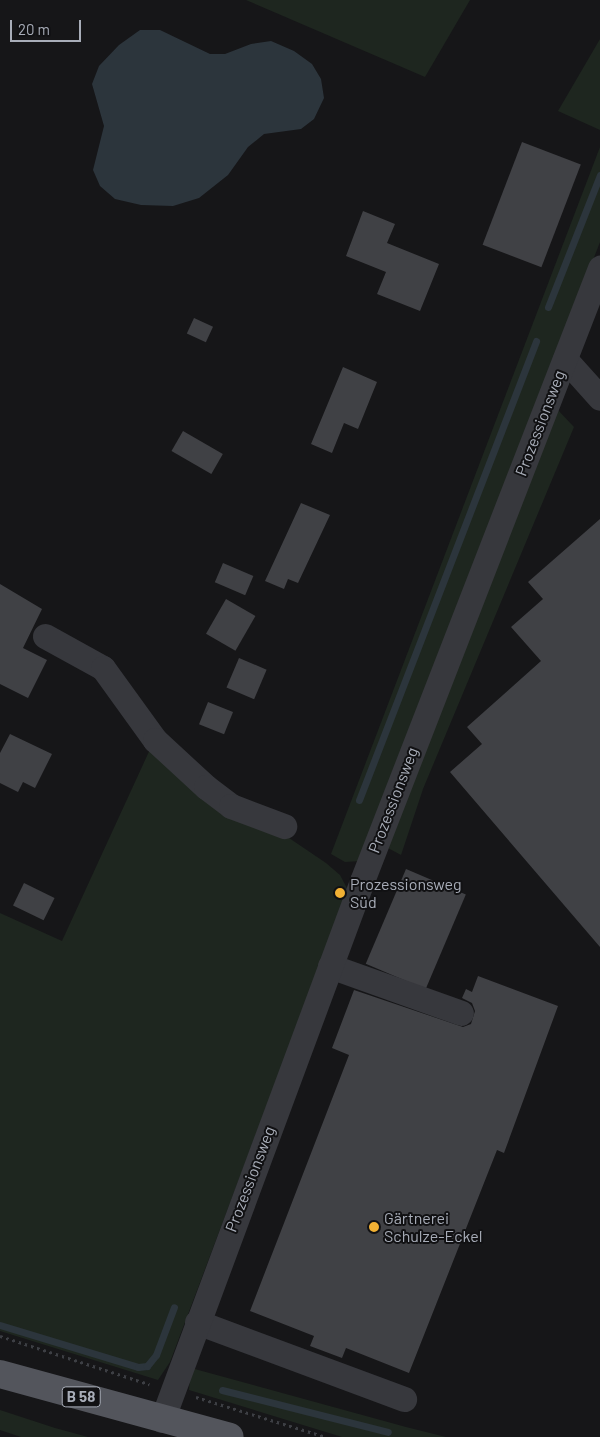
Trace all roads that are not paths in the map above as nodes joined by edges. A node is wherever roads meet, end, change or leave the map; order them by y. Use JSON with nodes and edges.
{"nodes":[{"id":1,"x":600,"y":268,"type":"edge"},
{"id":2,"x":564,"y":359,"type":"junction"},
{"id":3,"x":600,"y":398,"type":"edge"},
{"id":4,"x":45,"y":636,"type":"dead end"},
{"id":5,"x":284,"y":826,"type":"dead end"},
{"id":6,"x":330,"y":966,"type":"junction"},
{"id":7,"x":461,"y":1013,"type":"dead end"},
{"id":8,"x":197,"y":1322,"type":"junction"},
{"id":9,"x":0,"y":1374,"type":"edge"},
{"id":10,"x":404,"y":1399,"type":"dead end"},
{"id":11,"x":162,"y":1420,"type":"junction"},
{"id":12,"x":230,"y":1437,"type":"edge"}],
"edges":[{"from":1,"to":2,"type":"street","name":"Prozessionsweg"},
{"from":2,"to":3,"type":"street"},
{"from":2,"to":6,"type":"street","name":"Prozessionsweg"},
{"from":4,"to":5,"type":"street"},
{"from":6,"to":7,"type":"street"},
{"from":6,"to":8,"type":"street","name":"Prozessionsweg"},
{"from":8,"to":10,"type":"street"},
{"from":8,"to":11,"type":"street","name":"Prozessionsweg"},
{"from":9,"to":11,"type":"main road","number":"B 58"},
{"from":11,"to":12,"type":"main road","number":"B 58"}]}
